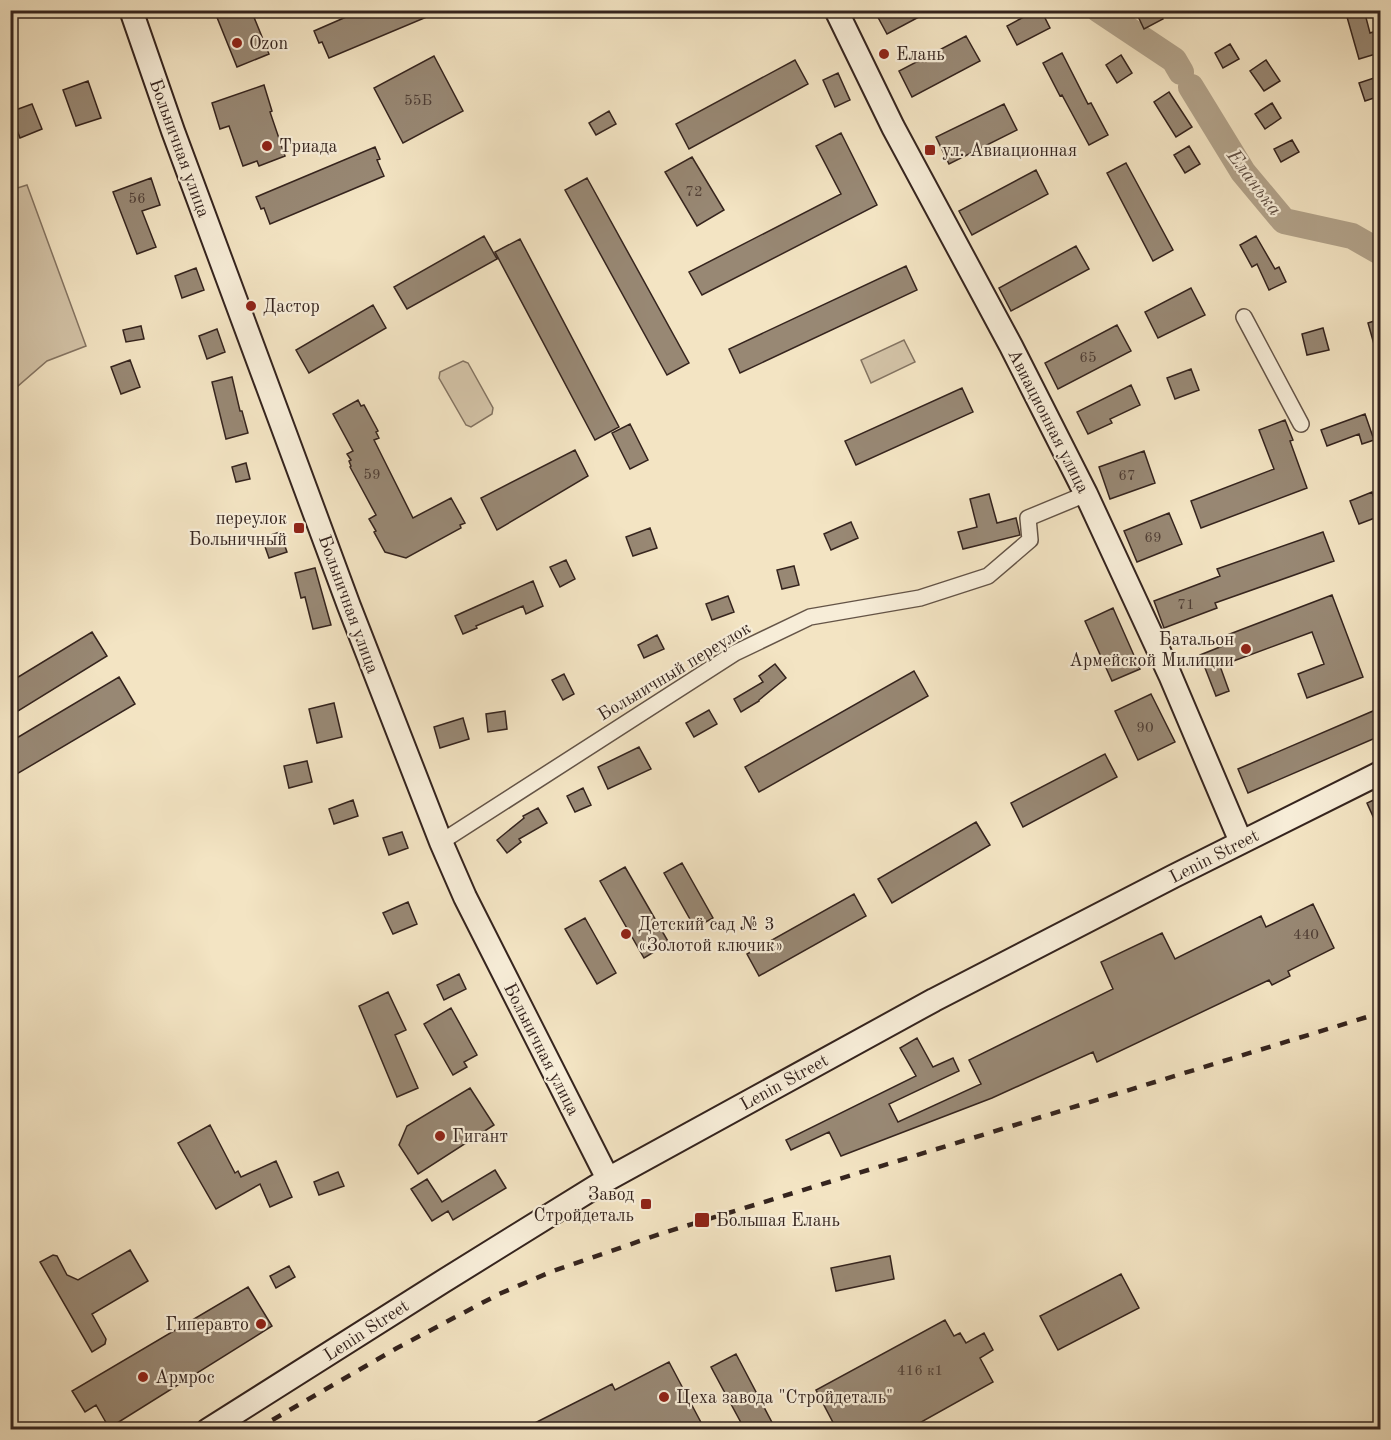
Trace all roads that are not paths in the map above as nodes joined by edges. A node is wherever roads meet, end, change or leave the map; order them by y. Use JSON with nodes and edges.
{"nodes":[{"id":1,"x":131,"y":10,"type":"edge"},
{"id":2,"x":836,"y":10,"type":"edge"},
{"id":3,"x":1244,"y":317,"type":"dead end"},
{"id":4,"x":1301,"y":424,"type":"dead end"},
{"id":5,"x":1086,"y":494,"type":"junction"},
{"id":6,"x":1380,"y":773,"type":"edge"},
{"id":7,"x":441,"y":842,"type":"junction"},
{"id":8,"x":1241,"y":842,"type":"junction"},
{"id":9,"x":608,"y":1179,"type":"junction"},
{"id":10,"x":208,"y":1430,"type":"edge"}],
"edges":[{"from":1,"to":7,"type":"street","name":"Больничная улица"},
{"from":2,"to":5,"type":"street","name":"Авиационная улица"},
{"from":3,"to":4,"type":"street"},
{"from":5,"to":7,"type":"street","name":"Больничный переулок"},
{"from":5,"to":8,"type":"street","name":"Авиационная улица"},
{"from":6,"to":8,"type":"street","name":"Lenin Street"},
{"from":7,"to":9,"type":"street","name":"Больничная улица"},
{"from":8,"to":9,"type":"street","name":"Lenin Street"},
{"from":9,"to":10,"type":"street","name":"Lenin Street"}]}
